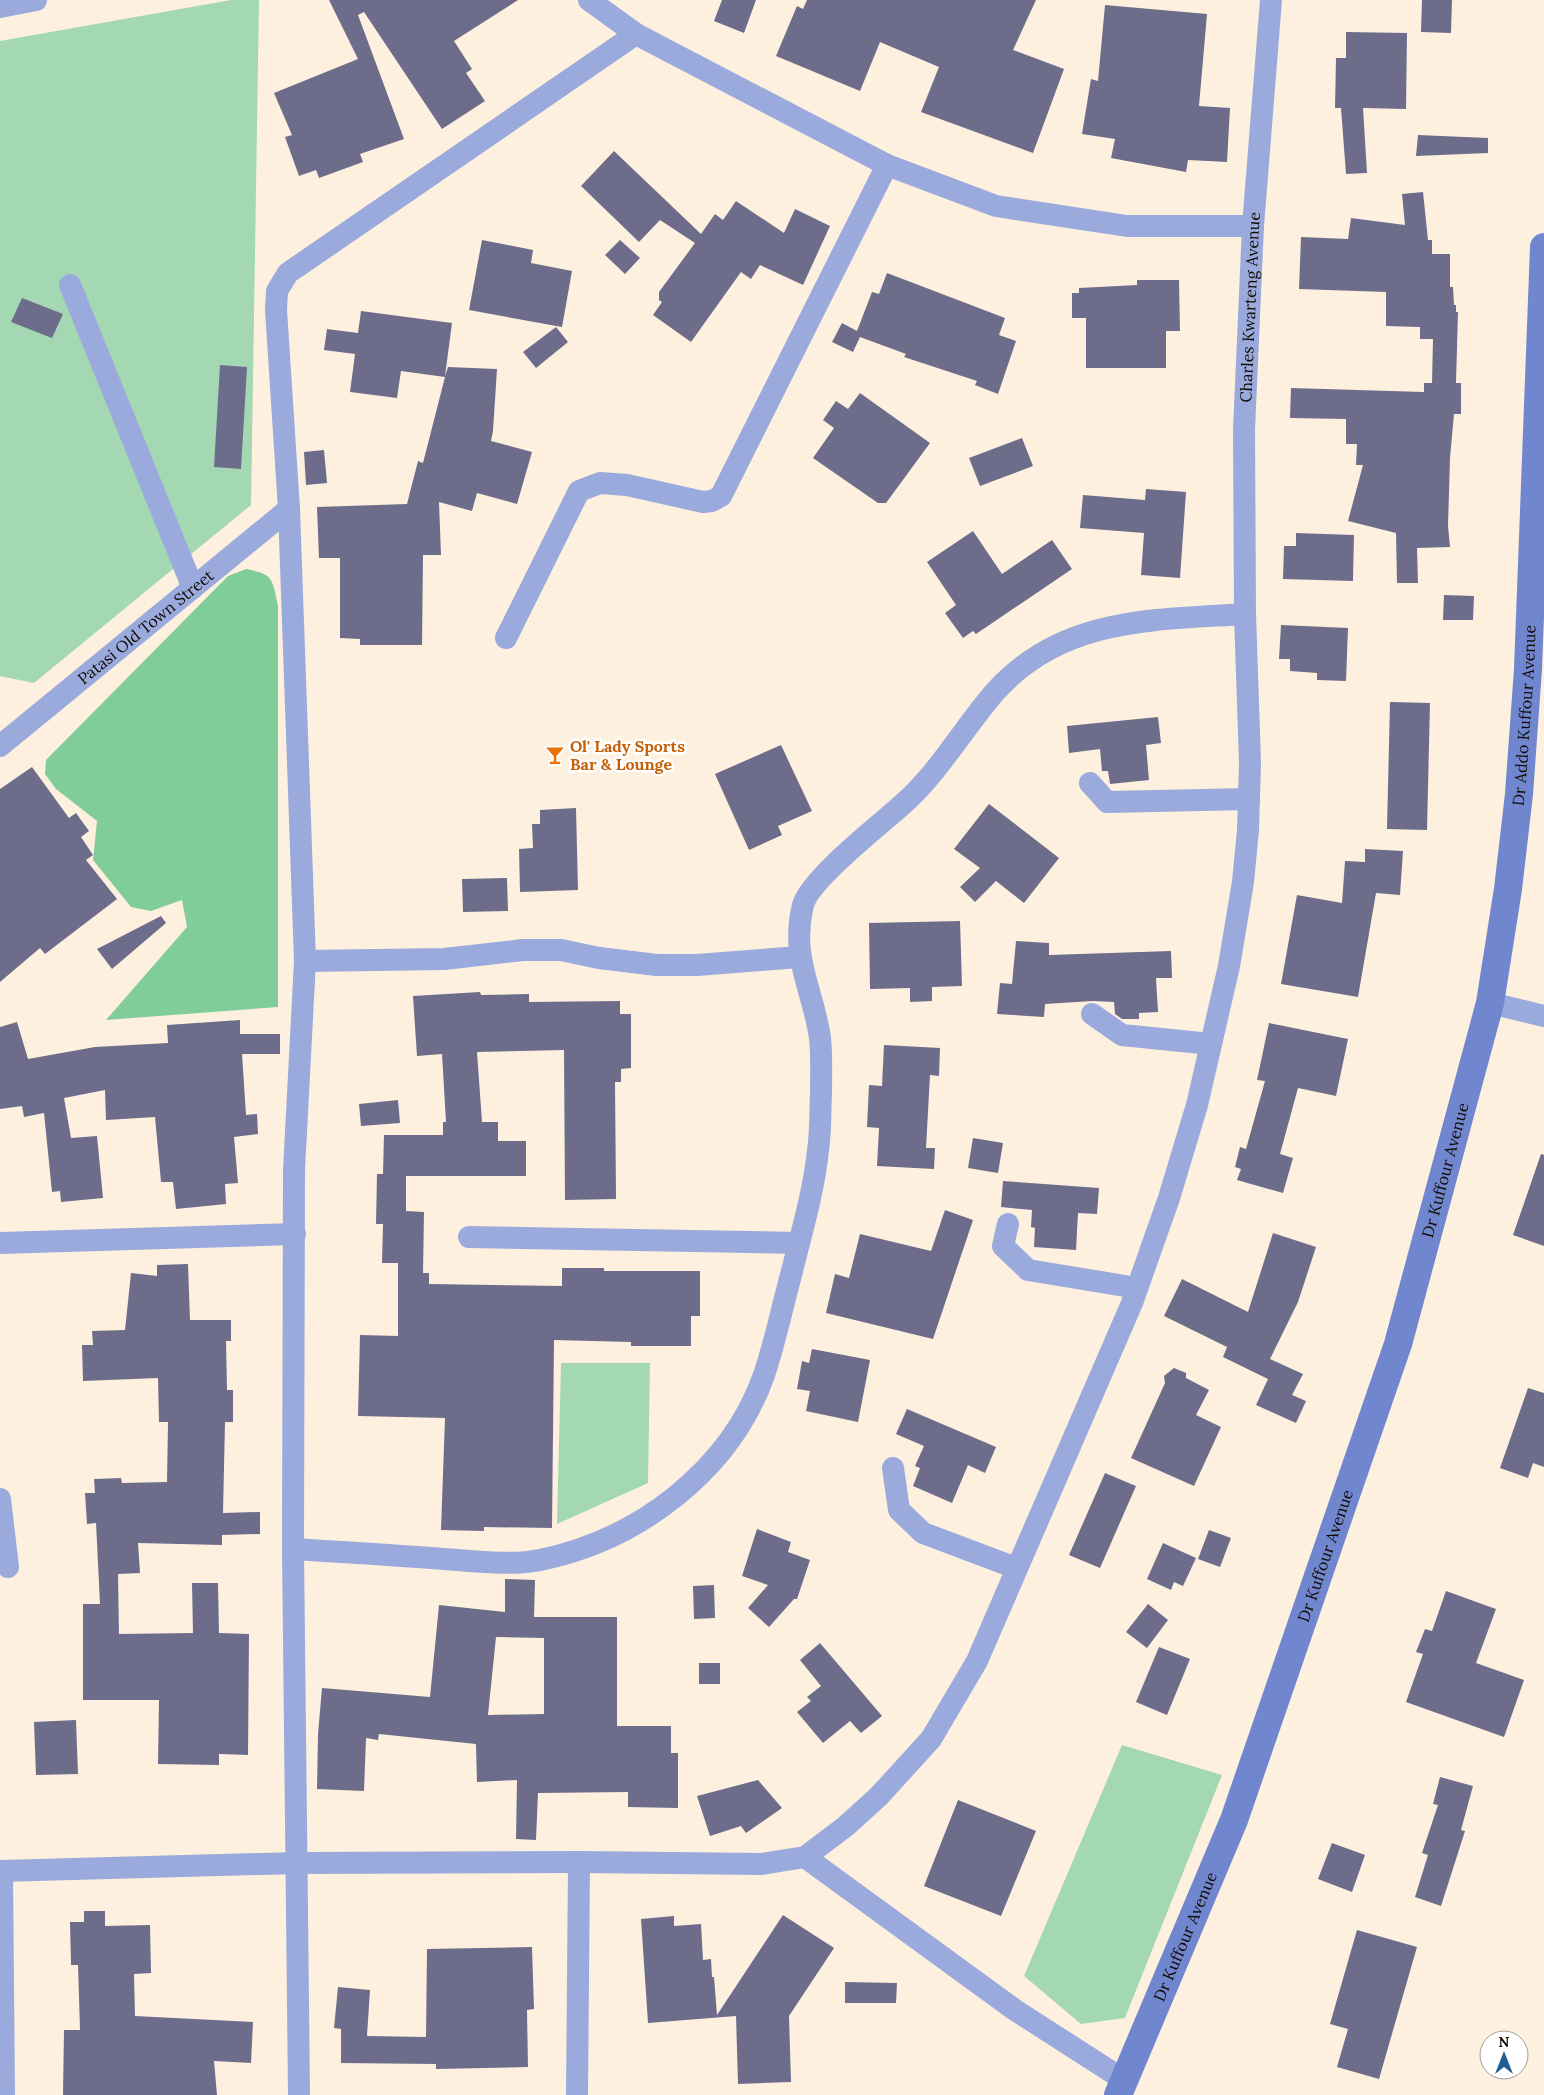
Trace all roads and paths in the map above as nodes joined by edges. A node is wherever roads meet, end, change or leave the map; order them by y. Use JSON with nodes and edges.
{"nodes":[{"id":1,"x":36,"y":0,"type":"edge"},
{"id":2,"x":590,"y":0,"type":"edge"},
{"id":3,"x":1270,"y":0,"type":"edge"},
{"id":4,"x":0,"y":7,"type":"edge"},
{"id":5,"x":636,"y":34,"type":"junction"},
{"id":6,"x":887,"y":164,"type":"junction"},
{"id":7,"x":1253,"y":226,"type":"junction"},
{"id":8,"x":1544,"y":247,"type":"edge"},
{"id":9,"x":70,"y":284,"type":"dead end"},
{"id":10,"x":289,"y":509,"type":"junction"},
{"id":11,"x":193,"y":588,"type":"junction"},
{"id":12,"x":1245,"y":614,"type":"junction"},
{"id":13,"x":506,"y":638,"type":"dead end"},
{"id":14,"x":0,"y":746,"type":"edge"},
{"id":15,"x":1090,"y":783,"type":"dead end"},
{"id":16,"x":1249,"y":799,"type":"junction"},
{"id":17,"x":799,"y":957,"type":"junction"},
{"id":18,"x":305,"y":961,"type":"junction"},
{"id":19,"x":1490,"y":1003,"type":"junction"},
{"id":20,"x":1092,"y":1014,"type":"dead end"},
{"id":21,"x":1544,"y":1016,"type":"edge"},
{"id":22,"x":1212,"y":1044,"type":"junction"},
{"id":23,"x":1008,"y":1224,"type":"dead end"},
{"id":24,"x":295,"y":1234,"type":"junction"},
{"id":25,"x":469,"y":1238,"type":"dead end"},
{"id":26,"x":0,"y":1243,"type":"edge"},
{"id":27,"x":799,"y":1243,"type":"junction"},
{"id":28,"x":1137,"y":1288,"type":"junction"},
{"id":29,"x":893,"y":1468,"type":"dead end"},
{"id":30,"x":0,"y":1499,"type":"edge"},
{"id":31,"x":293,"y":1549,"type":"junction"},
{"id":32,"x":8,"y":1567,"type":"dead end"},
{"id":33,"x":1016,"y":1568,"type":"junction"},
{"id":34,"x":805,"y":1857,"type":"junction"},
{"id":35,"x":579,"y":1862,"type":"junction"},
{"id":36,"x":297,"y":1864,"type":"junction"},
{"id":37,"x":1,"y":1872,"type":"edge"},
{"id":38,"x":1121,"y":2087,"type":"edge"},
{"id":39,"x":4,"y":2095,"type":"edge"},
{"id":40,"x":298,"y":2095,"type":"edge"},
{"id":41,"x":577,"y":2095,"type":"edge"}],
"edges":[{"from":1,"to":4,"type":"street"},
{"from":2,"to":5,"type":"street"},
{"from":3,"to":7,"type":"street","name":"Charles Kwarteng Avenue"},
{"from":5,"to":6,"type":"street"},
{"from":5,"to":10,"type":"street"},
{"from":6,"to":7,"type":"street"},
{"from":6,"to":13,"type":"street"},
{"from":7,"to":12,"type":"street","name":"Charles Kwarteng Avenue"},
{"from":8,"to":19,"type":"main road","name":"Dr Addo Kuffour Avenue"},
{"from":9,"to":11,"type":"street"},
{"from":10,"to":11,"type":"street","name":"Patasi Old Town Street"},
{"from":10,"to":18,"type":"street"},
{"from":11,"to":14,"type":"street","name":"Patasi Old Town Street"},
{"from":12,"to":16,"type":"street","name":"Charles Kwarteng Avenue"},
{"from":12,"to":17,"type":"street"},
{"from":15,"to":16,"type":"street"},
{"from":16,"to":22,"type":"street","name":"Charles Kwarteng Avenue"},
{"from":17,"to":18,"type":"street"},
{"from":17,"to":27,"type":"street"},
{"from":18,"to":24,"type":"street"},
{"from":19,"to":21,"type":"street"},
{"from":19,"to":38,"type":"main road","name":"Dr Kuffour Avenue"},
{"from":20,"to":22,"type":"street"},
{"from":22,"to":28,"type":"street","name":"Charles Kwarteng Avenue"},
{"from":23,"to":28,"type":"street"},
{"from":24,"to":26,"type":"street"},
{"from":24,"to":31,"type":"street"},
{"from":25,"to":27,"type":"street"},
{"from":27,"to":31,"type":"street"},
{"from":28,"to":33,"type":"street","name":"Charles Kwarteng Avenue"},
{"from":29,"to":33,"type":"street"},
{"from":30,"to":32,"type":"street"},
{"from":31,"to":36,"type":"street"},
{"from":33,"to":34,"type":"street","name":"Charles Kwarteng Avenue"},
{"from":34,"to":35,"type":"street"},
{"from":34,"to":38,"type":"street"},
{"from":35,"to":36,"type":"street"},
{"from":35,"to":41,"type":"street"},
{"from":36,"to":37,"type":"street"},
{"from":36,"to":40,"type":"street"},
{"from":37,"to":39,"type":"street"}]}
